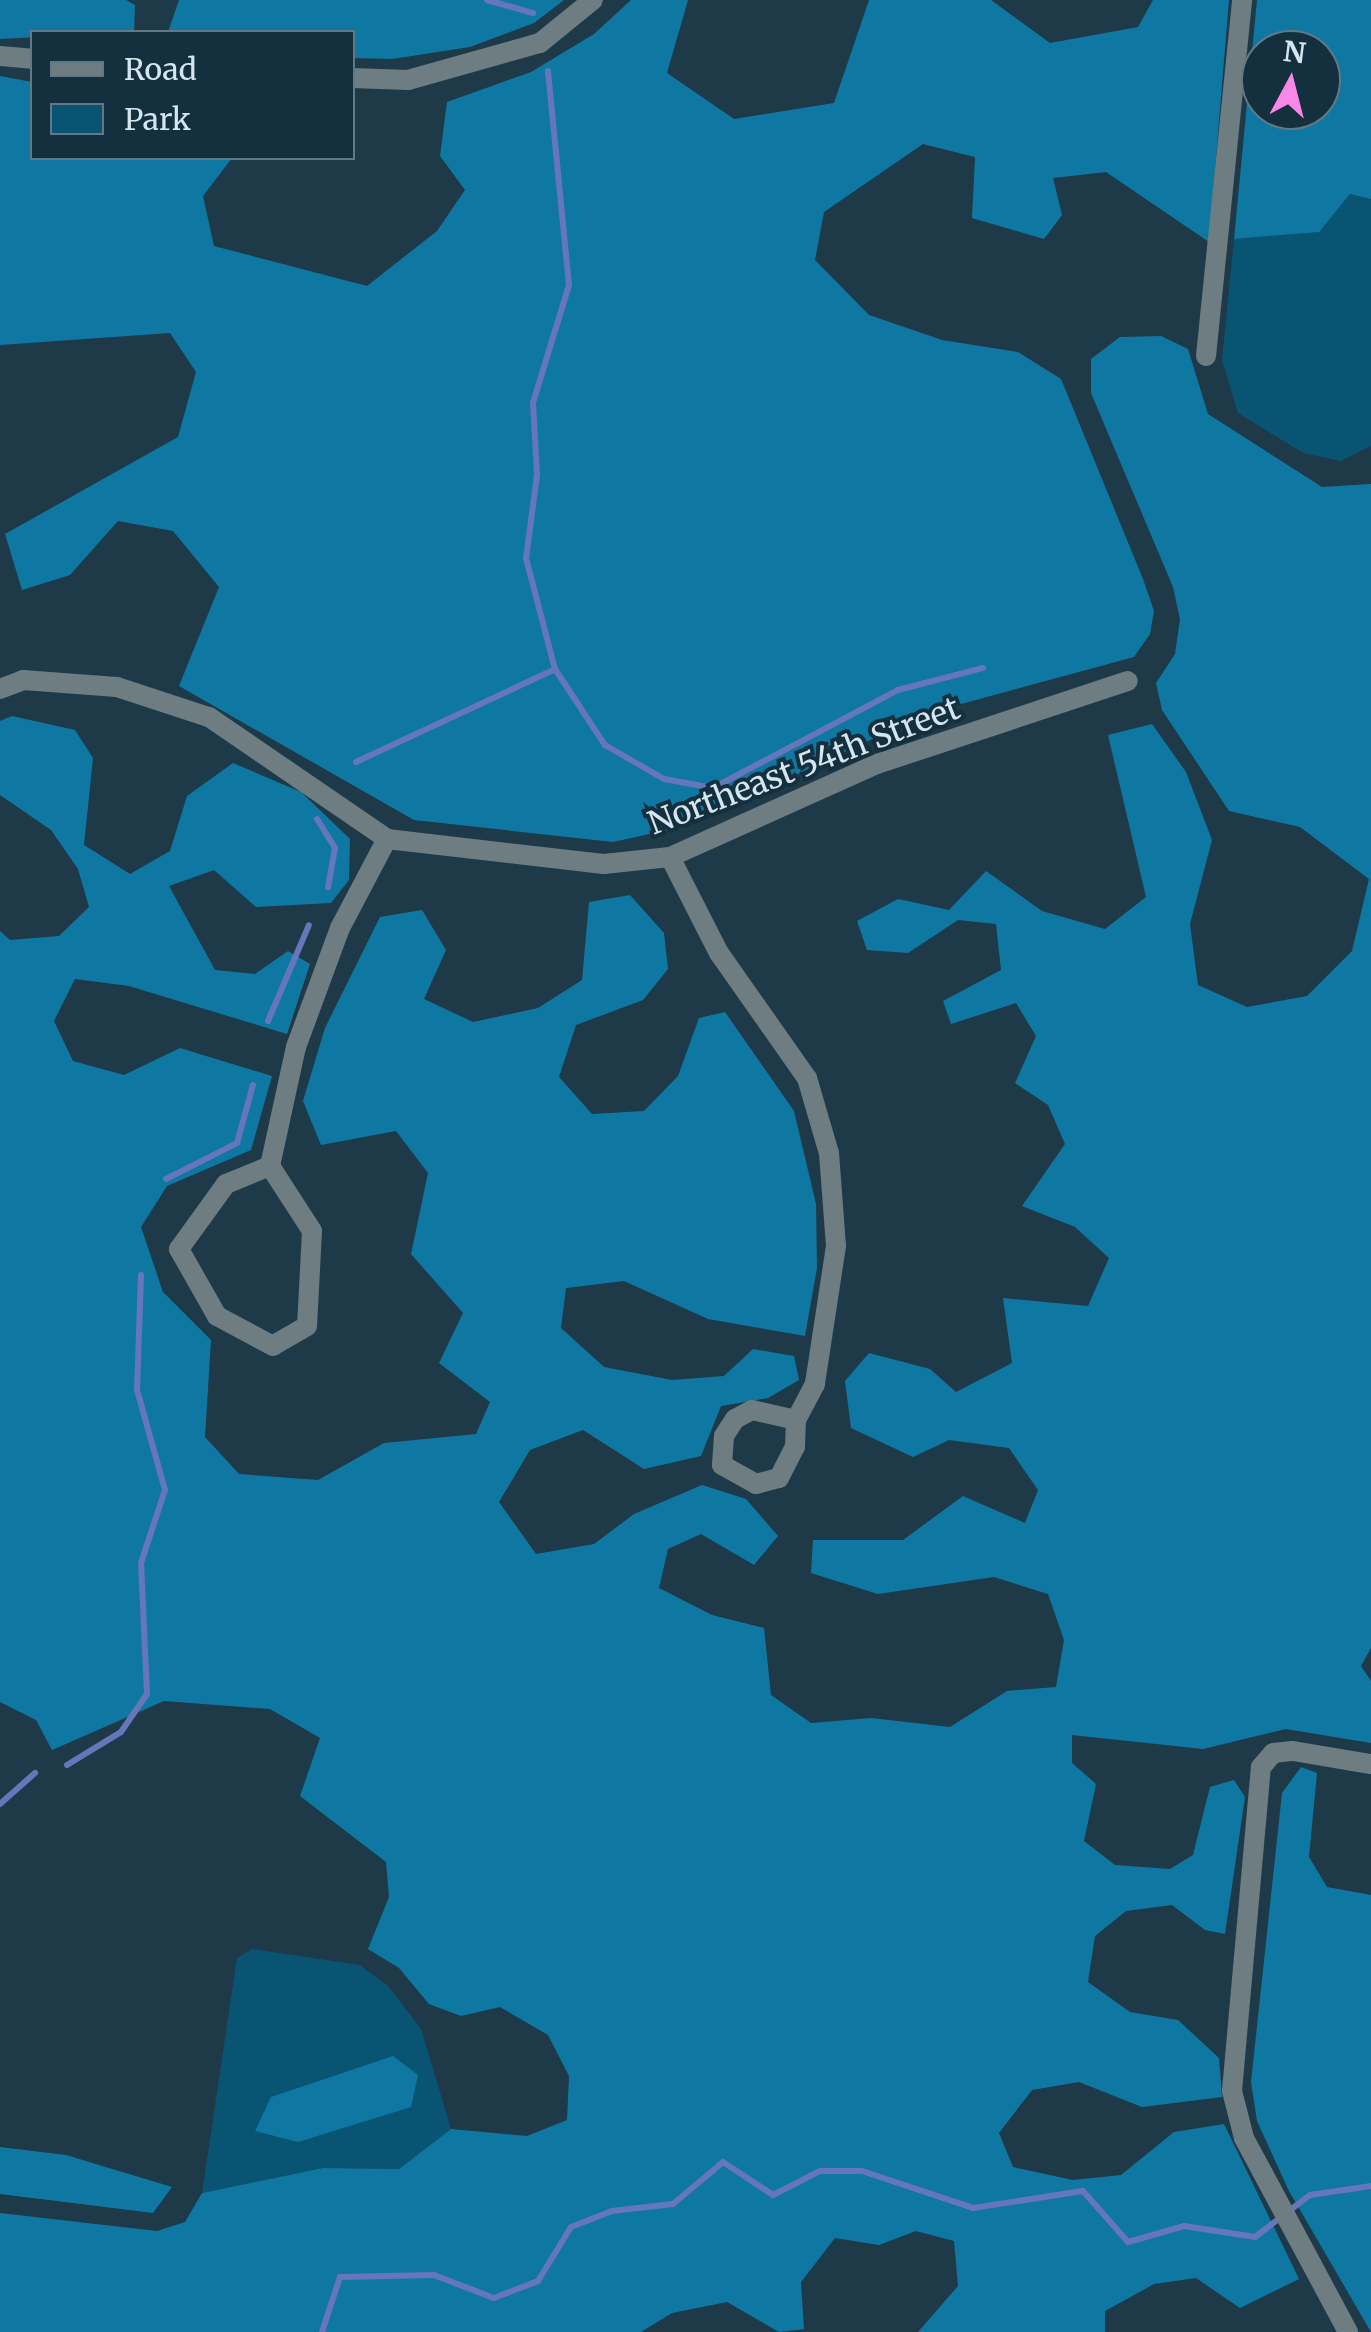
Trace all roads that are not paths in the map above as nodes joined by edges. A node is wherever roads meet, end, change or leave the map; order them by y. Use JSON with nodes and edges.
{"nodes":[{"id":1,"x":593,"y":0,"type":"edge"},
{"id":2,"x":1242,"y":0,"type":"edge"},
{"id":3,"x":0,"y":56,"type":"edge"},
{"id":4,"x":30,"y":60,"type":"edge"},
{"id":5,"x":355,"y":78,"type":"edge"},
{"id":6,"x":1206,"y":356,"type":"dead end"},
{"id":7,"x":1128,"y":681,"type":"dead end"},
{"id":8,"x":0,"y":689,"type":"edge"},
{"id":9,"x":387,"y":839,"type":"junction"},
{"id":10,"x":670,"y":857,"type":"junction"},
{"id":11,"x":270,"y":1166,"type":"junction"},
{"id":12,"x":796,"y":1420,"type":"dead end"},
{"id":13,"x":1371,"y":1764,"type":"edge"},
{"id":14,"x":1348,"y":2332,"type":"edge"}],
"edges":[{"from":1,"to":5,"type":"street"},
{"from":2,"to":6,"type":"street"},
{"from":3,"to":4,"type":"street"},
{"from":7,"to":10,"type":"street","name":"Northeast 54th Street"},
{"from":8,"to":9,"type":"street","name":"Northeast 54th Street"},
{"from":9,"to":10,"type":"street","name":"Northeast 54th Street"},
{"from":9,"to":11,"type":"street"},
{"from":10,"to":12,"type":"street"},
{"from":11,"to":11,"type":"street"},
{"from":13,"to":14,"type":"street"}]}
